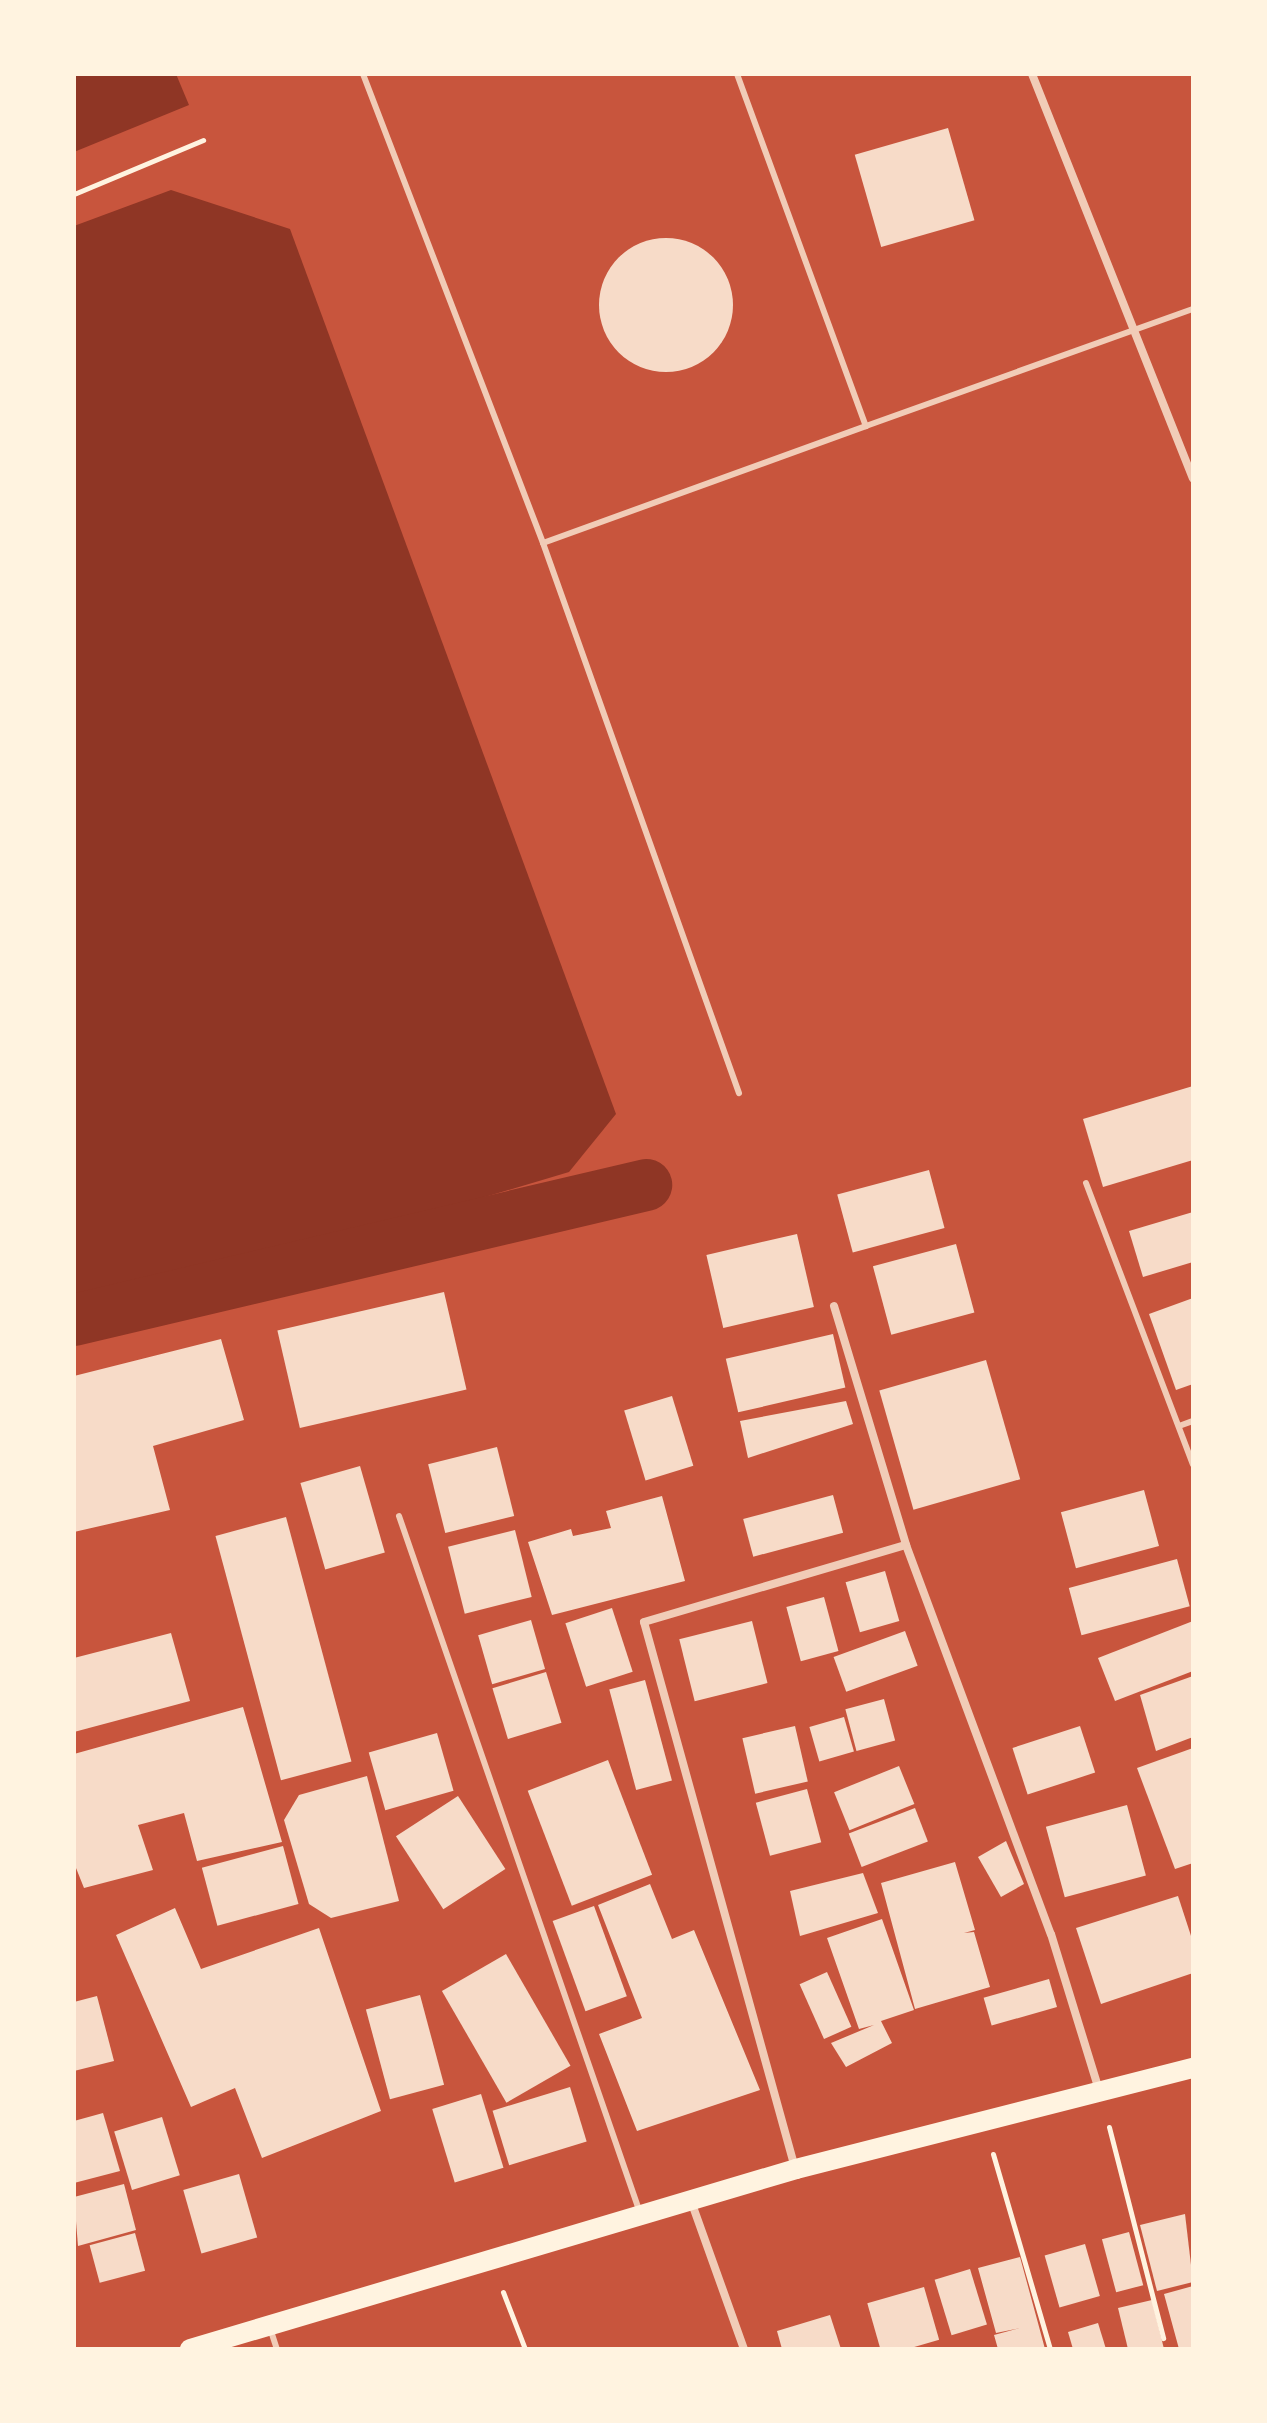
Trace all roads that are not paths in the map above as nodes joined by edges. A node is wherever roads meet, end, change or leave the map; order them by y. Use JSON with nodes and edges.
{"nodes":[{"id":1,"x":363,"y":74,"type":"edge"},
{"id":2,"x":737,"y":74,"type":"edge"},
{"id":3,"x":1032,"y":74,"type":"edge"},
{"id":4,"x":1193,"y":309,"type":"edge"},
{"id":5,"x":1137,"y":334,"type":"junction"},
{"id":6,"x":866,"y":426,"type":"junction"},
{"id":7,"x":1193,"y":478,"type":"edge"},
{"id":8,"x":543,"y":543,"type":"junction"},
{"id":9,"x":739,"y":1093,"type":"dead end"},
{"id":10,"x":1086,"y":1183,"type":"dead end"},
{"id":11,"x":834,"y":1306,"type":"dead end"},
{"id":12,"x":1193,"y":1421,"type":"edge"},
{"id":13,"x":1179,"y":1426,"type":"junction"},
{"id":14,"x":1193,"y":1464,"type":"edge"},
{"id":15,"x":399,"y":1516,"type":"dead end"},
{"id":16,"x":906,"y":1545,"type":"junction"},
{"id":17,"x":1193,"y":2068,"type":"edge"},
{"id":18,"x":1100,"y":2091,"type":"junction"},
{"id":19,"x":796,"y":2169,"type":"junction"},
{"id":20,"x":691,"y":2200,"type":"junction"},
{"id":21,"x":640,"y":2214,"type":"junction"},
{"id":22,"x":269,"y":2324,"type":"junction"},
{"id":23,"x":190,"y":2349,"type":"edge"},
{"id":24,"x":277,"y":2349,"type":"edge"},
{"id":25,"x":744,"y":2349,"type":"edge"}],
"edges":[{"from":1,"to":8,"type":"lane"},
{"from":2,"to":6,"type":"lane"},
{"from":3,"to":5,"type":"street"},
{"from":4,"to":5,"type":"lane"},
{"from":5,"to":6,"type":"lane"},
{"from":5,"to":7,"type":"street"},
{"from":6,"to":8,"type":"lane"},
{"from":8,"to":9,"type":"lane"},
{"from":10,"to":13,"type":"lane"},
{"from":11,"to":16,"type":"street"},
{"from":12,"to":13,"type":"lane"},
{"from":13,"to":14,"type":"lane"},
{"from":15,"to":21,"type":"lane"},
{"from":16,"to":18,"type":"street"},
{"from":16,"to":19,"type":"street"},
{"from":17,"to":18,"type":"main road"},
{"from":18,"to":19,"type":"main road"},
{"from":19,"to":20,"type":"main road"},
{"from":20,"to":21,"type":"main road"},
{"from":20,"to":25,"type":"street"},
{"from":21,"to":22,"type":"main road"},
{"from":22,"to":23,"type":"main road"},
{"from":22,"to":24,"type":"lane"}]}
